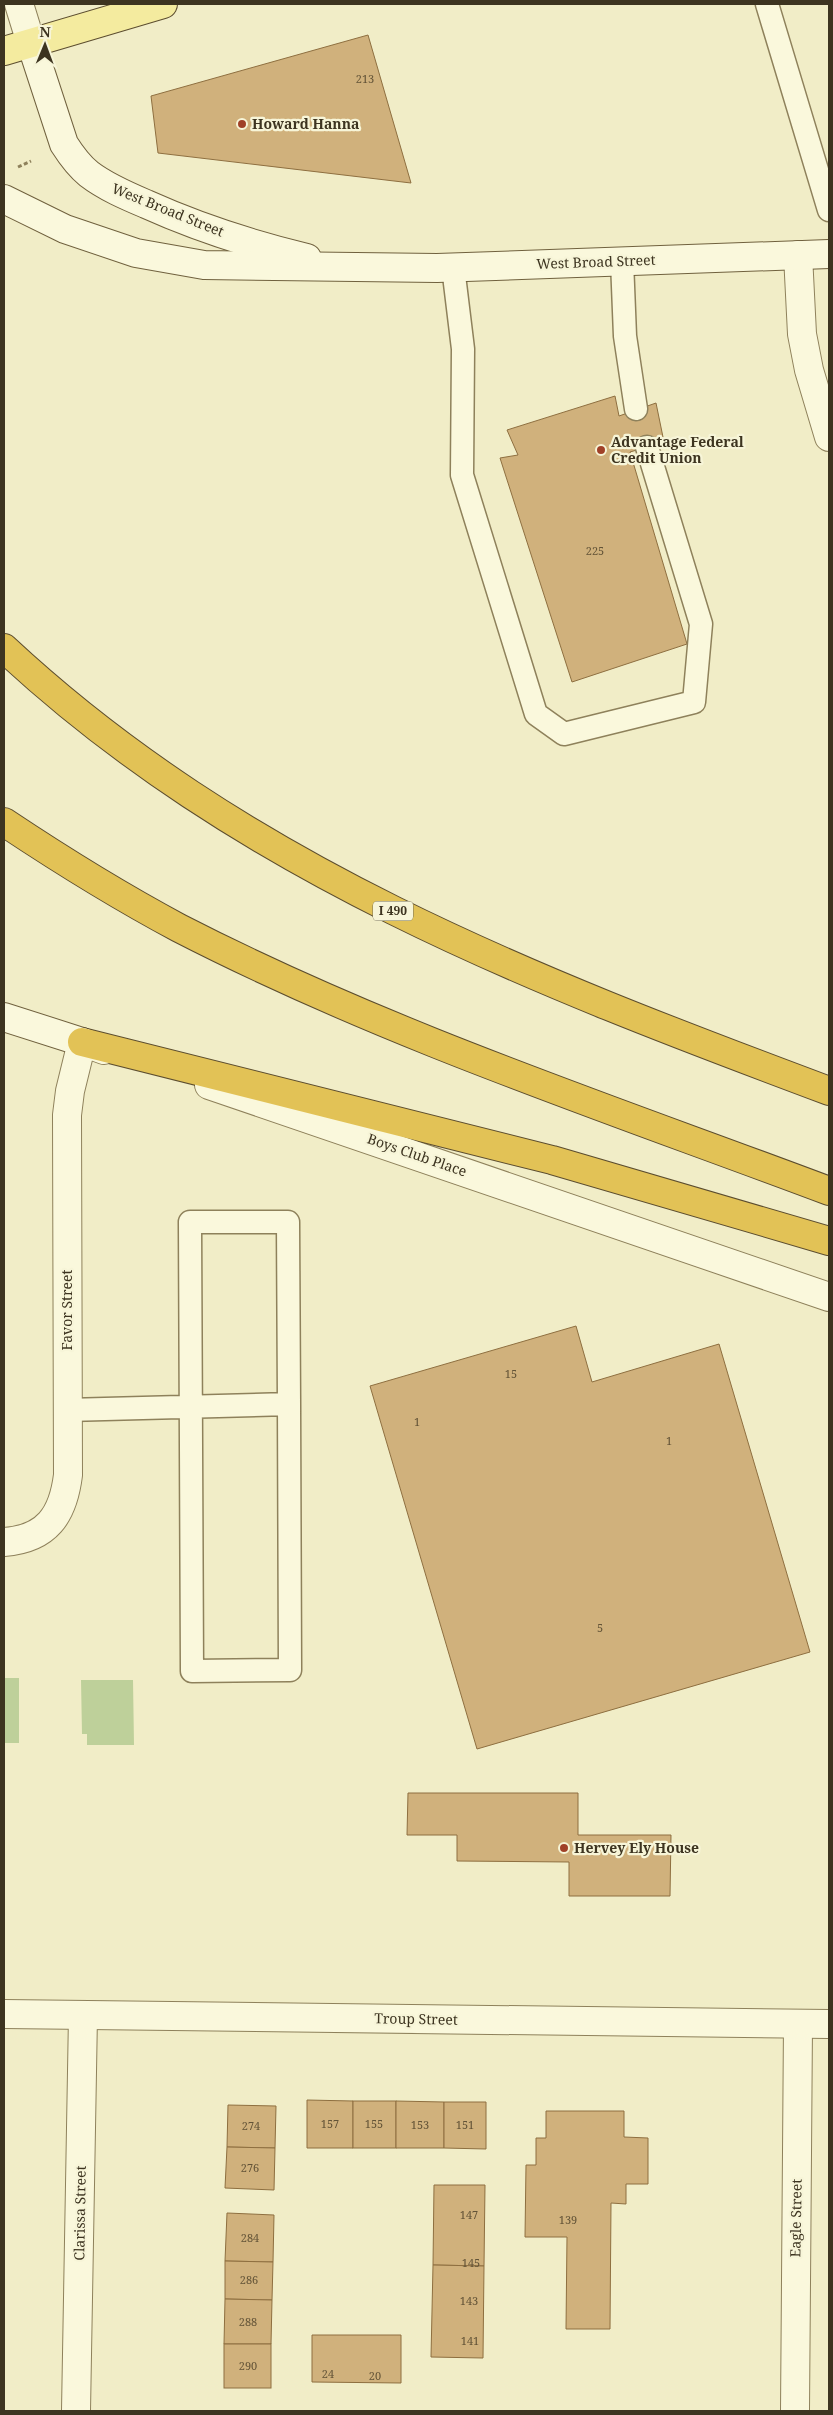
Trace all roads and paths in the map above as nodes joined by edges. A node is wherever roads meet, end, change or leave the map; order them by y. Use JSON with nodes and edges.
{"nodes":[{"id":1,"x":19,"y":4,"type":"edge"},
{"id":2,"x":163,"y":4,"type":"edge"},
{"id":3,"x":767,"y":4,"type":"edge"},
{"id":4,"x":31,"y":43,"type":"junction"},
{"id":5,"x":4,"y":51,"type":"edge"},
{"id":6,"x":4,"y":199,"type":"edge"},
{"id":7,"x":829,"y":210,"type":"edge"},
{"id":8,"x":829,"y":254,"type":"edge"},
{"id":9,"x":798,"y":255,"type":"junction"},
{"id":10,"x":622,"y":261,"type":"junction"},
{"id":11,"x":453,"y":267,"type":"junction"},
{"id":12,"x":362,"y":268,"type":"junction"},
{"id":13,"x":636,"y":409,"type":"dead end"},
{"id":14,"x":829,"y":437,"type":"edge"},
{"id":15,"x":647,"y":447,"type":"dead end"},
{"id":16,"x":4,"y":648,"type":"edge"},
{"id":17,"x":4,"y":822,"type":"edge"},
{"id":18,"x":4,"y":1017,"type":"edge"},
{"id":19,"x":82,"y":1042,"type":"junction"},
{"id":20,"x":829,"y":1090,"type":"edge"},
{"id":21,"x":829,"y":1191,"type":"edge"},
{"id":22,"x":829,"y":1241,"type":"edge"},
{"id":23,"x":829,"y":1297,"type":"edge"},
{"id":24,"x":289,"y":1404,"type":"junction"},
{"id":25,"x":191,"y":1407,"type":"junction"},
{"id":26,"x":67,"y":1410,"type":"junction"},
{"id":27,"x":4,"y":1542,"type":"edge"},
{"id":28,"x":4,"y":2014,"type":"edge"},
{"id":29,"x":83,"y":2015,"type":"junction"},
{"id":30,"x":798,"y":2024,"type":"junction"},
{"id":31,"x":829,"y":2024,"type":"edge"},
{"id":32,"x":76,"y":2411,"type":"edge"},
{"id":33,"x":795,"y":2411,"type":"edge"}],
"edges":[{"from":1,"to":4,"type":"street","name":"West Broad Street"},
{"from":2,"to":4,"type":"main road"},
{"from":3,"to":7,"type":"lane"},
{"from":4,"to":5,"type":"main road"},
{"from":4,"to":12,"type":"street","name":"West Broad Street"},
{"from":6,"to":12,"type":"street","name":"West Broad Street"},
{"from":8,"to":9,"type":"street","name":"West Broad Street"},
{"from":9,"to":10,"type":"street","name":"West Broad Street"},
{"from":9,"to":14,"type":"street"},
{"from":10,"to":11,"type":"street","name":"West Broad Street"},
{"from":10,"to":13,"type":"lane"},
{"from":11,"to":12,"type":"street","name":"West Broad Street"},
{"from":11,"to":15,"type":"lane"},
{"from":16,"to":20,"type":"highway","number":"I 490"},
{"from":17,"to":21,"type":"highway"},
{"from":18,"to":19,"type":"street","name":"Boys Club Place"},
{"from":19,"to":22,"type":"highway"},
{"from":19,"to":23,"type":"street","name":"Boys Club Place"},
{"from":19,"to":26,"type":"street","name":"Favor Street"},
{"from":24,"to":25,"type":"lane"},
{"from":24,"to":25,"type":"lane"},
{"from":24,"to":25,"type":"lane"},
{"from":25,"to":26,"type":"lane"},
{"from":26,"to":27,"type":"street","name":"Favor Street"},
{"from":28,"to":29,"type":"street","name":"Troup Street"},
{"from":29,"to":30,"type":"street","name":"Troup Street"},
{"from":29,"to":32,"type":"street","name":"Clarissa Street"},
{"from":30,"to":31,"type":"street","name":"Troup Street"},
{"from":30,"to":33,"type":"street","name":"Eagle Street"}]}
